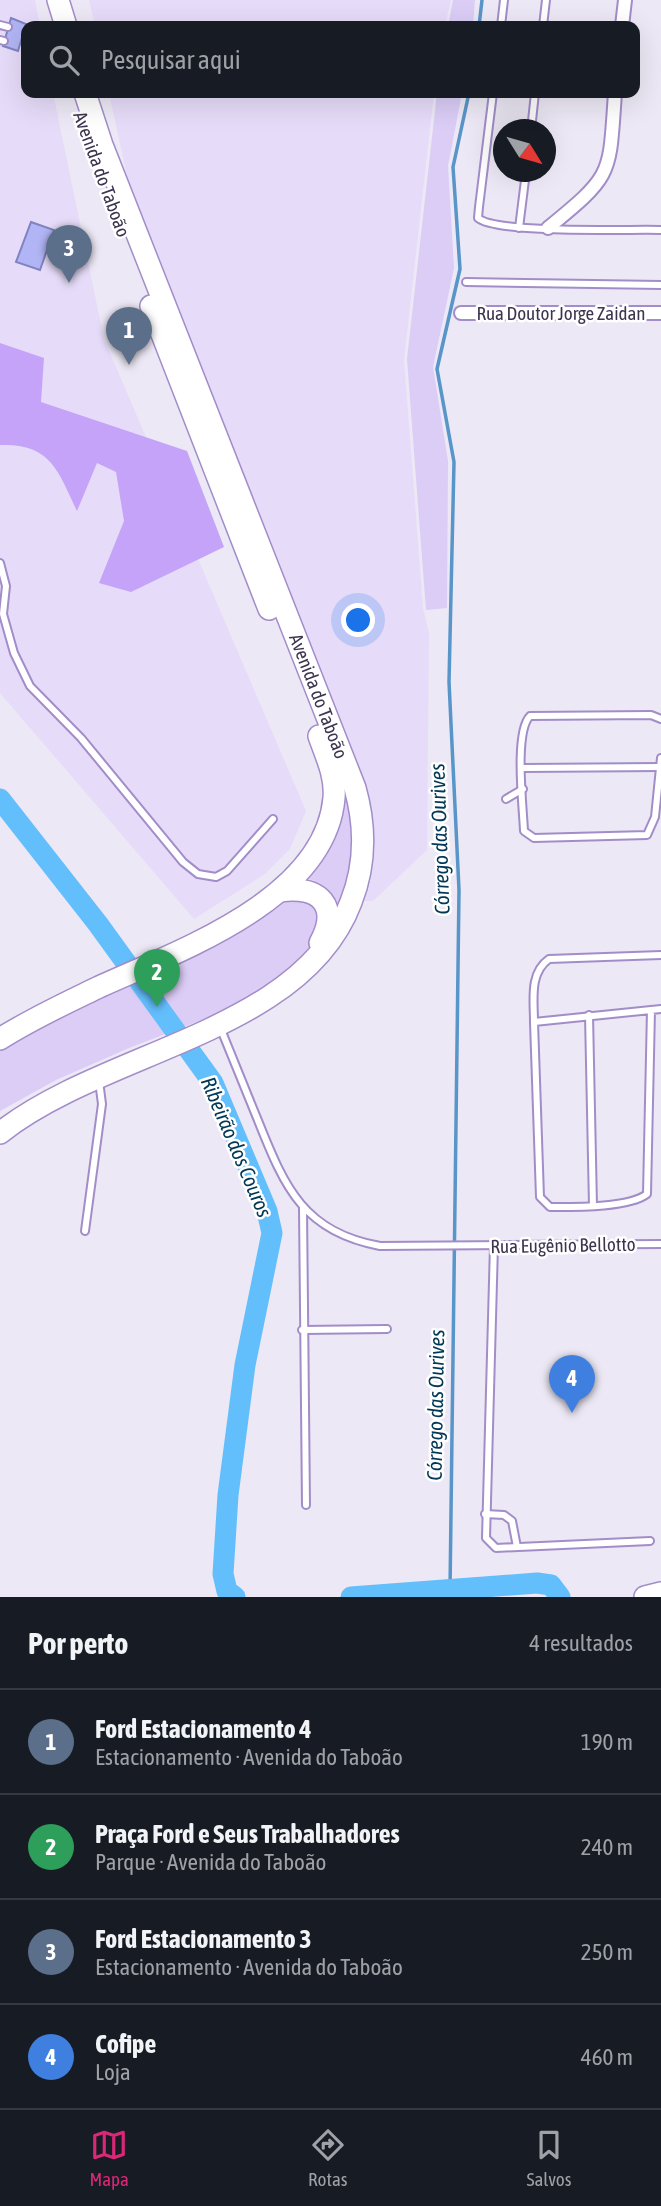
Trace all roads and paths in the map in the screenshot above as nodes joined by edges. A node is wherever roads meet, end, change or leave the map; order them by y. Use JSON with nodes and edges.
{"nodes":[{"id":1,"x":47,"y":0,"type":"edge"},
{"id":2,"x":58,"y":0,"type":"edge"},
{"id":3,"x":504,"y":0,"type":"edge"},
{"id":4,"x":546,"y":0,"type":"edge"},
{"id":5,"x":625,"y":0,"type":"edge"},
{"id":6,"x":53,"y":21,"type":"edge"},
{"id":7,"x":64,"y":21,"type":"edge"},
{"id":8,"x":502,"y":21,"type":"edge"},
{"id":9,"x":544,"y":21,"type":"edge"},
{"id":10,"x":623,"y":21,"type":"edge"},
{"id":11,"x":0,"y":25,"type":"edge"},
{"id":12,"x":8,"y":27,"type":"dead end"},
{"id":13,"x":76,"y":98,"type":"edge"},
{"id":14,"x":87,"y":98,"type":"edge"},
{"id":15,"x":492,"y":98,"type":"edge"},
{"id":16,"x":534,"y":98,"type":"edge"},
{"id":17,"x":614,"y":98,"type":"edge"},
{"id":18,"x":532,"y":119,"type":"edge"},
{"id":19,"x":525,"y":182,"type":"edge"},
{"id":20,"x":519,"y":228,"type":"junction"},
{"id":21,"x":548,"y":228,"type":"junction"},
{"id":22,"x":661,"y":230,"type":"edge"},
{"id":23,"x":466,"y":282,"type":"dead end"},
{"id":24,"x":661,"y":285,"type":"edge"},
{"id":25,"x":461,"y":313,"type":"dead end"},
{"id":26,"x":661,"y":313,"type":"edge"},
{"id":27,"x":0,"y":563,"type":"edge"},
{"id":28,"x":1,"y":615,"type":"edge"},
{"id":29,"x":661,"y":719,"type":"edge"},
{"id":30,"x":661,"y":758,"type":"edge"},
{"id":31,"x":660,"y":767,"type":"edge"},
{"id":32,"x":523,"y":768,"type":"junction"},
{"id":33,"x":523,"y":789,"type":"junction"},
{"id":34,"x":506,"y":799,"type":"dead end"},
{"id":35,"x":273,"y":819,"type":"dead end"},
{"id":36,"x":280,"y":891,"type":"junction"},
{"id":37,"x":338,"y":915,"type":"junction"},
{"id":38,"x":661,"y":955,"type":"edge"},
{"id":39,"x":661,"y":1009,"type":"edge"},
{"id":40,"x":651,"y":1010,"type":"junction"},
{"id":41,"x":589,"y":1016,"type":"junction"},
{"id":42,"x":534,"y":1022,"type":"junction"},
{"id":43,"x":213,"y":1027,"type":"junction"},
{"id":44,"x":0,"y":1039,"type":"edge"},
{"id":45,"x":99,"y":1076,"type":"junction"},
{"id":46,"x":0,"y":1133,"type":"edge"},
{"id":47,"x":593,"y":1206,"type":"junction"},
{"id":48,"x":303,"y":1208,"type":"junction"},
{"id":49,"x":85,"y":1231,"type":"dead end"},
{"id":50,"x":661,"y":1244,"type":"edge"},
{"id":51,"x":494,"y":1245,"type":"junction"},
{"id":52,"x":387,"y":1329,"type":"dead end"},
{"id":53,"x":302,"y":1331,"type":"junction"},
{"id":54,"x":306,"y":1505,"type":"dead end"},
{"id":55,"x":485,"y":1514,"type":"junction"},
{"id":56,"x":650,"y":1541,"type":"dead end"},
{"id":57,"x":517,"y":1547,"type":"junction"},
{"id":58,"x":661,"y":1593,"type":"edge"},
{"id":59,"x":645,"y":1597,"type":"edge"}],
"edges":[{"from":1,"to":6,"type":"main road"},
{"from":2,"to":7,"type":"main road"},
{"from":3,"to":8,"type":"lane"},
{"from":4,"to":9,"type":"lane"},
{"from":5,"to":10,"type":"street"},
{"from":11,"to":12,"type":"lane"},
{"from":13,"to":36,"type":"main road","name":"Avenida do Taboão"},
{"from":14,"to":37,"type":"main road","name":"Avenida do Taboão"},
{"from":15,"to":20,"type":"lane"},
{"from":16,"to":18,"type":"lane"},
{"from":17,"to":21,"type":"street"},
{"from":19,"to":20,"type":"lane"},
{"from":20,"to":21,"type":"lane"},
{"from":21,"to":22,"type":"lane"},
{"from":23,"to":24,"type":"lane"},
{"from":25,"to":26,"type":"street","name":"Rua Doutor Jorge Zaidan"},
{"from":27,"to":28,"type":"lane"},
{"from":28,"to":35,"type":"lane"},
{"from":29,"to":32,"type":"lane"},
{"from":30,"to":31,"type":"lane"},
{"from":31,"to":32,"type":"lane"},
{"from":31,"to":33,"type":"lane"},
{"from":32,"to":33,"type":"lane"},
{"from":33,"to":34,"type":"lane"},
{"from":36,"to":37,"type":"main road"},
{"from":36,"to":44,"type":"main road","name":"Avenida do Taboão"},
{"from":37,"to":43,"type":"main road","name":"Avenida do Taboão"},
{"from":38,"to":42,"type":"lane"},
{"from":39,"to":40,"type":"lane"},
{"from":40,"to":41,"type":"lane"},
{"from":40,"to":47,"type":"lane"},
{"from":41,"to":42,"type":"lane"},
{"from":41,"to":47,"type":"lane"},
{"from":42,"to":47,"type":"lane"},
{"from":43,"to":45,"type":"main road"},
{"from":43,"to":48,"type":"lane","name":"Rua Eugênio Bellotto"},
{"from":45,"to":46,"type":"main road"},
{"from":45,"to":49,"type":"lane"},
{"from":48,"to":51,"type":"lane","name":"Rua Eugênio Bellotto"},
{"from":48,"to":53,"type":"lane"},
{"from":50,"to":51,"type":"lane","name":"Rua Eugênio Bellotto"},
{"from":51,"to":55,"type":"lane"},
{"from":52,"to":53,"type":"lane"},
{"from":53,"to":54,"type":"lane"},
{"from":55,"to":57,"type":"lane"},
{"from":55,"to":57,"type":"lane"},
{"from":56,"to":57,"type":"lane"},
{"from":58,"to":59,"type":"main road"}]}
